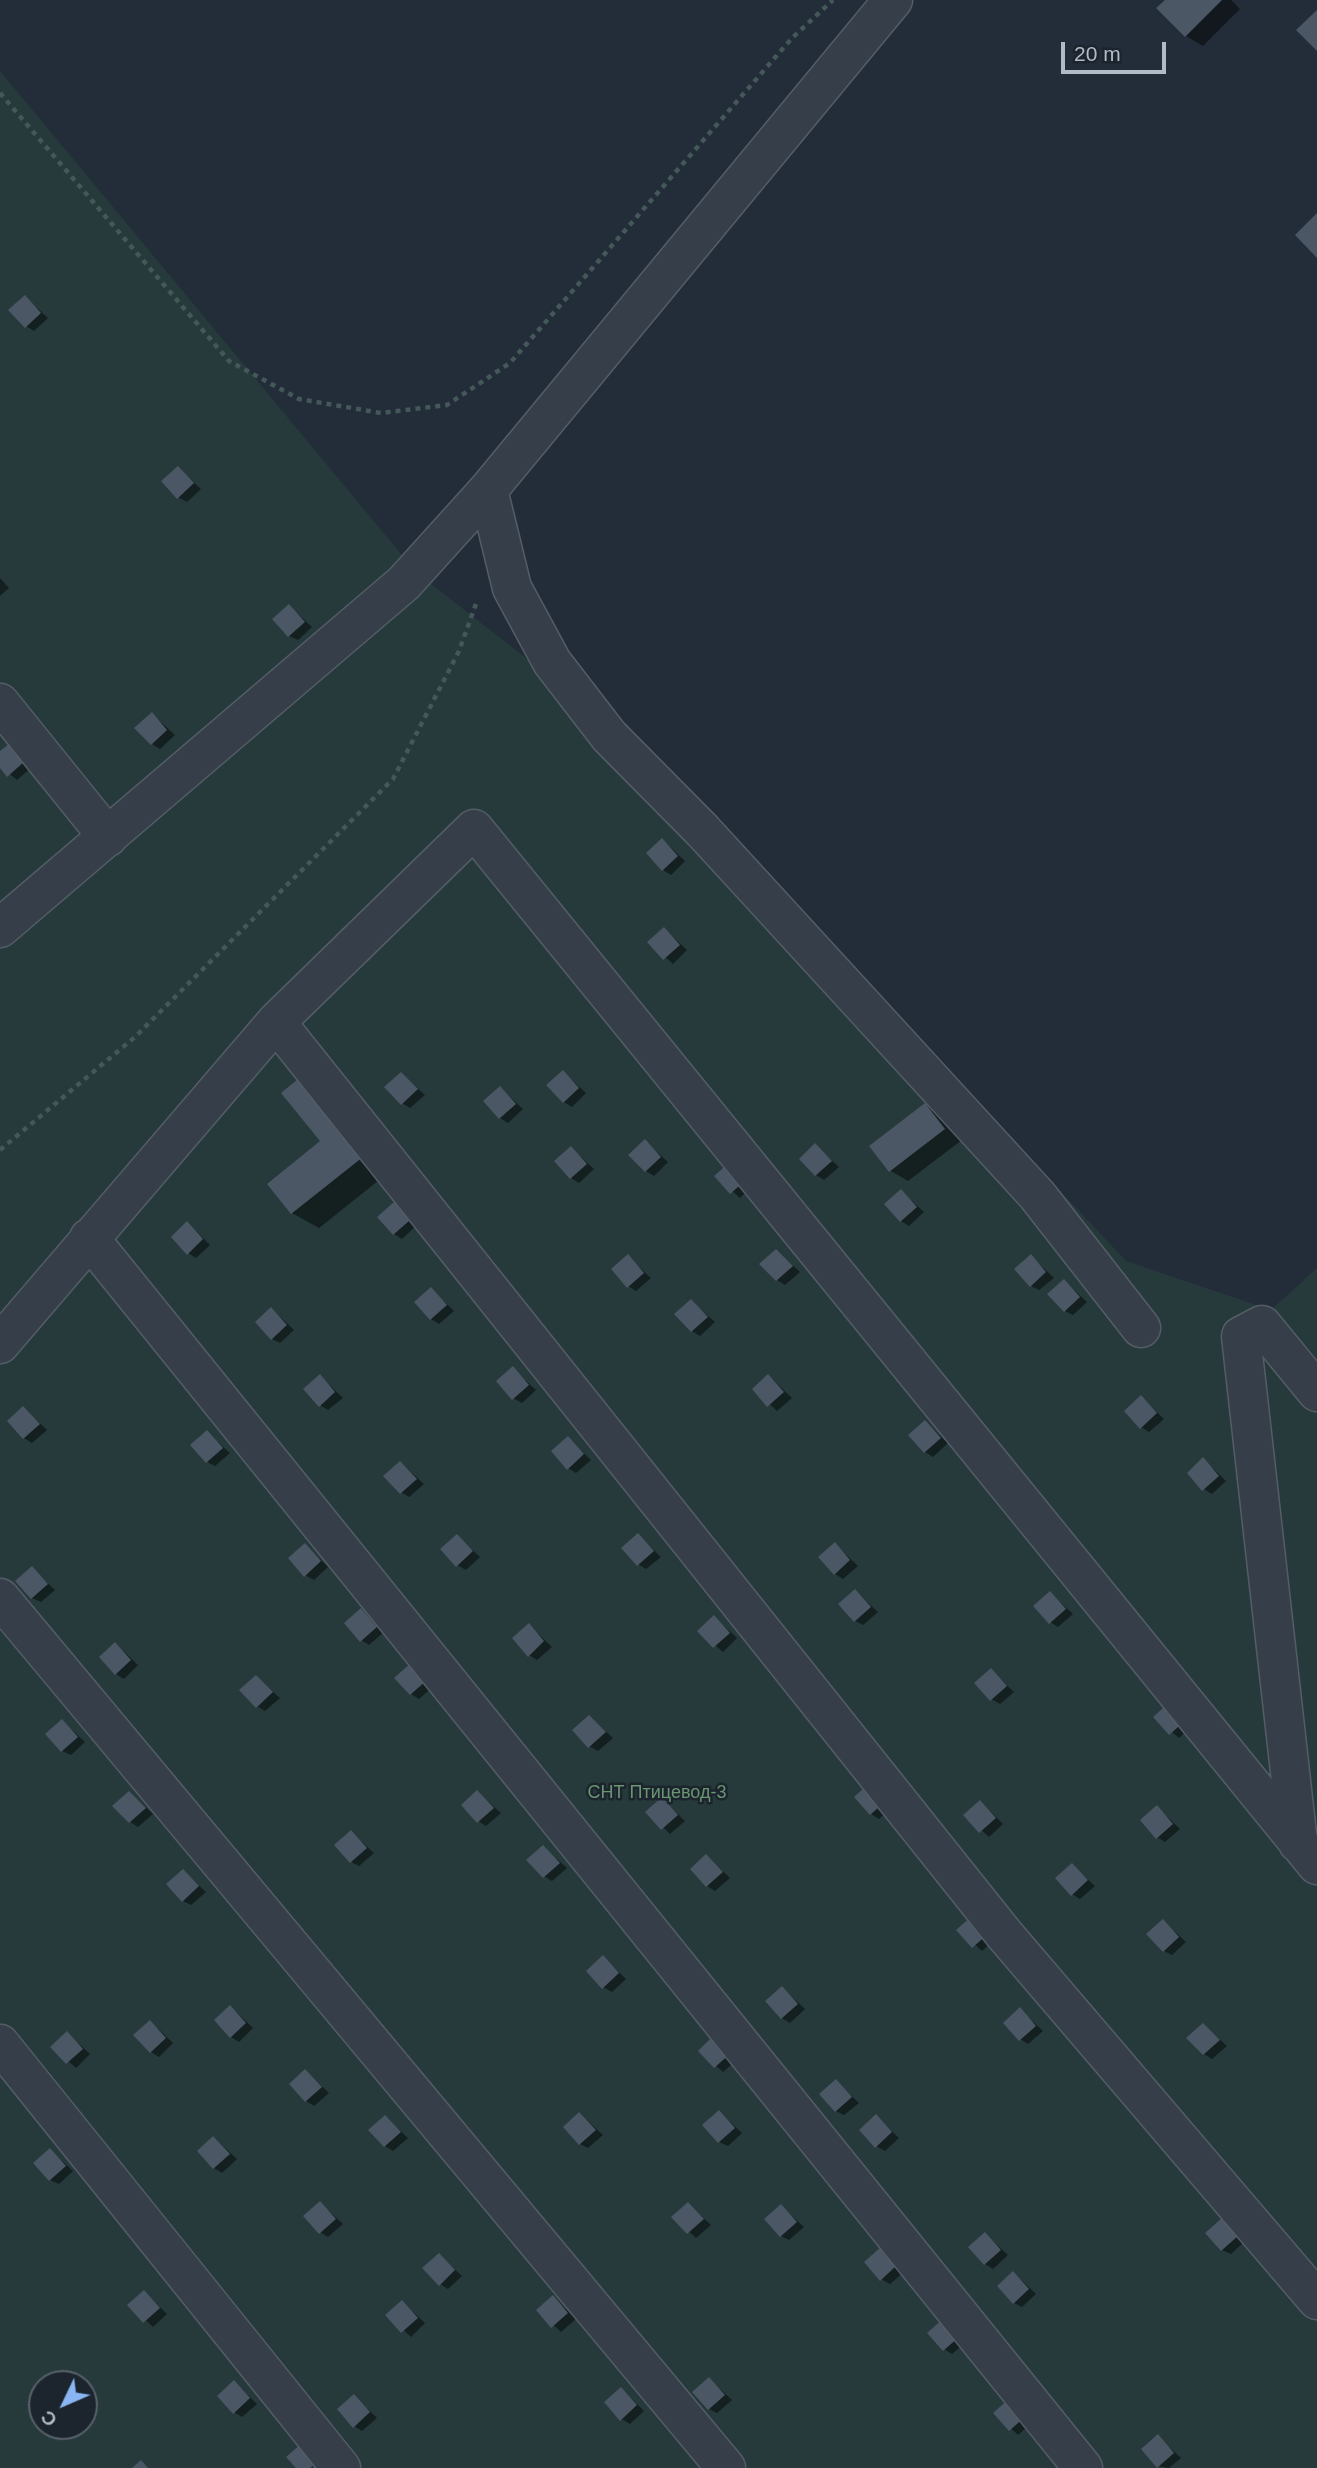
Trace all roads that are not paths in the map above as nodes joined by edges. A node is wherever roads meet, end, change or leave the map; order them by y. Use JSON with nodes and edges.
{"nodes":[{"id":1,"x":893,"y":0,"type":"edge"},
{"id":2,"x":488,"y":489,"type":"junction"},
{"id":3,"x":0,"y":703,"type":"edge"},
{"id":4,"x":108,"y":837,"type":"junction"},
{"id":5,"x":0,"y":928,"type":"edge"},
{"id":6,"x":276,"y":1022,"type":"junction"},
{"id":7,"x":89,"y":1238,"type":"junction"},
{"id":8,"x":1141,"y":1328,"type":"dead end"},
{"id":9,"x":0,"y":1344,"type":"edge"},
{"id":10,"x":1317,"y":1392,"type":"edge"},
{"id":11,"x":0,"y":1598,"type":"edge"},
{"id":12,"x":1308,"y":1854,"type":"edge"},
{"id":13,"x":0,"y":2044,"type":"edge"},
{"id":14,"x":1317,"y":2300,"type":"edge"},
{"id":15,"x":341,"y":2468,"type":"edge"},
{"id":16,"x":726,"y":2468,"type":"edge"},
{"id":17,"x":1083,"y":2468,"type":"edge"}],
"edges":[{"from":1,"to":2,"type":"lane"},
{"from":2,"to":4,"type":"lane"},
{"from":2,"to":8,"type":"lane"},
{"from":3,"to":4,"type":"lane"},
{"from":4,"to":5,"type":"lane"},
{"from":6,"to":7,"type":"lane"},
{"from":6,"to":12,"type":"lane"},
{"from":6,"to":14,"type":"lane"},
{"from":7,"to":9,"type":"lane"},
{"from":7,"to":17,"type":"lane"},
{"from":10,"to":12,"type":"lane"},
{"from":11,"to":16,"type":"lane"},
{"from":13,"to":15,"type":"lane"}]}
